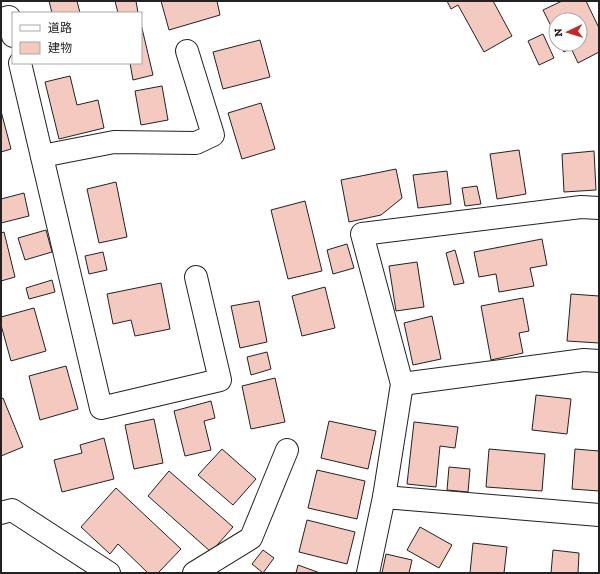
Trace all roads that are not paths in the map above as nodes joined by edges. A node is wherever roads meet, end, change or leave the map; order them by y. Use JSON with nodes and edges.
{"nodes":[{"id":1,"x":1,"y":19,"type":"edge"},
{"id":2,"x":12,"y":31,"type":"edge"},
{"id":3,"x":187,"y":51,"type":"dead end"},
{"id":4,"x":20,"y":64,"type":"edge"},
{"id":5,"x":42,"y":156,"type":"junction"},
{"id":6,"x":599,"y":208,"type":"edge"},
{"id":7,"x":196,"y":277,"type":"dead end"},
{"id":8,"x":599,"y":361,"type":"edge"},
{"id":9,"x":402,"y":384,"type":"junction"},
{"id":10,"x":287,"y":450,"type":"dead end"},
{"id":11,"x":384,"y":497,"type":"junction"},
{"id":12,"x":1,"y":513,"type":"edge"},
{"id":13,"x":599,"y":515,"type":"edge"},
{"id":14,"x":109,"y":573,"type":"edge"},
{"id":15,"x":194,"y":573,"type":"edge"},
{"id":16,"x":368,"y":573,"type":"edge"}],
"edges":[{"from":1,"to":2,"type":"street"},
{"from":3,"to":5,"type":"street"},
{"from":4,"to":5,"type":"street"},
{"from":5,"to":7,"type":"street"},
{"from":6,"to":9,"type":"street"},
{"from":8,"to":9,"type":"street"},
{"from":9,"to":11,"type":"street"},
{"from":10,"to":15,"type":"street"},
{"from":11,"to":13,"type":"street"},
{"from":11,"to":16,"type":"street"},
{"from":12,"to":14,"type":"street"}]}
